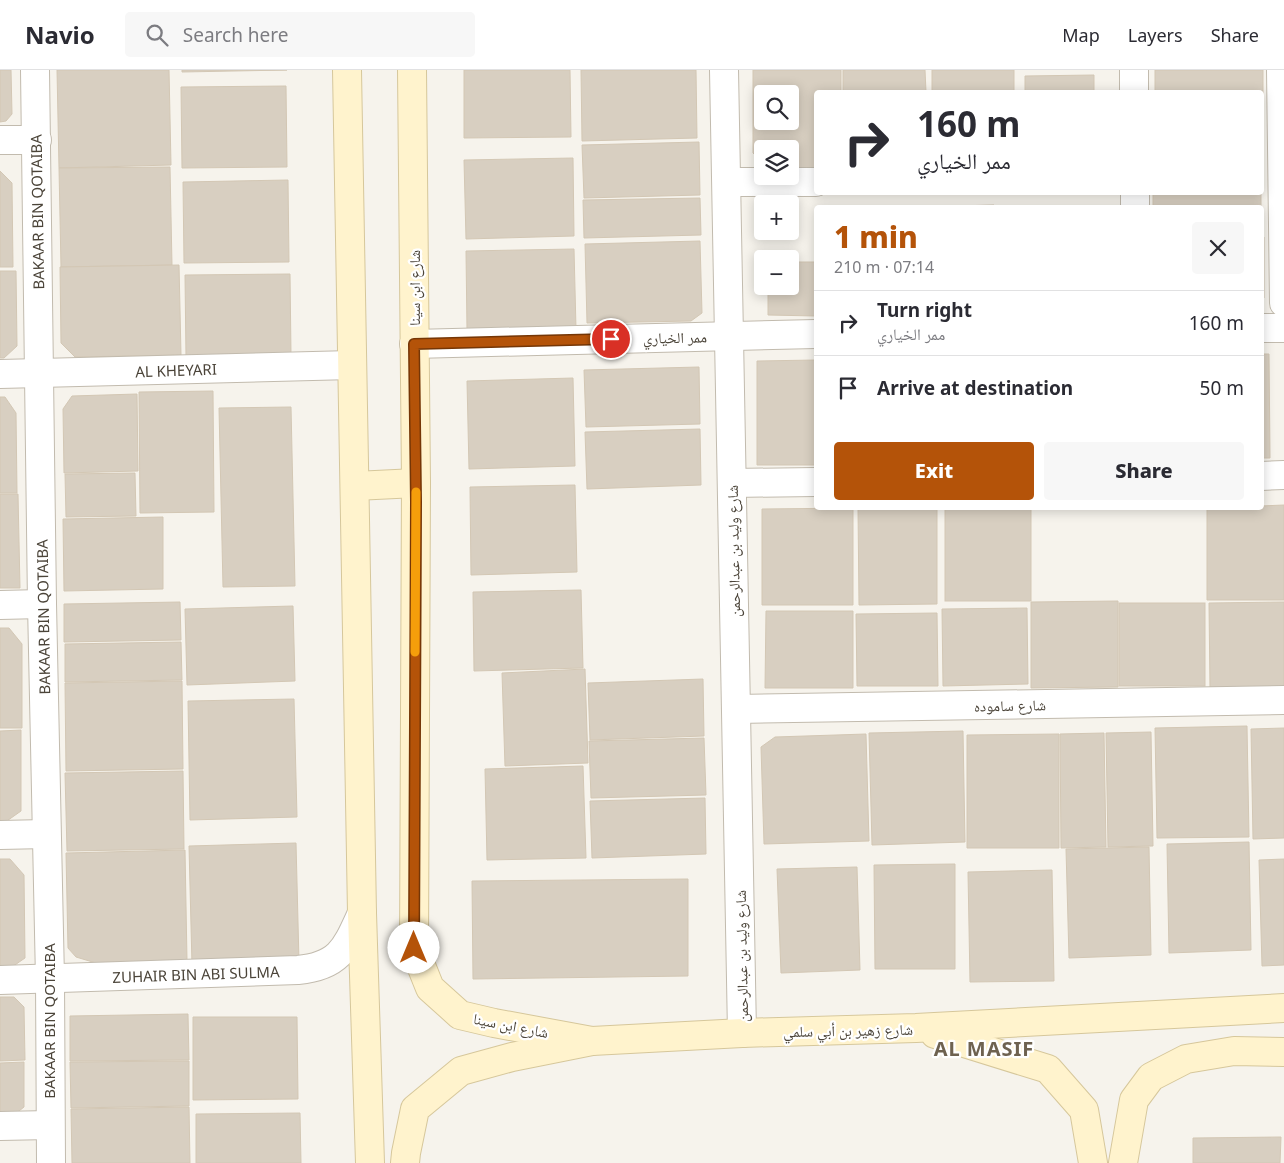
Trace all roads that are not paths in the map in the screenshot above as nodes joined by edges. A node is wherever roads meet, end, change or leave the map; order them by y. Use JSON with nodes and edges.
{"nodes":[{"id":1,"x":36,"y":70,"type":"edge"},
{"id":2,"x":347,"y":70,"type":"edge"},
{"id":3,"x":412,"y":70,"type":"edge"},
{"id":4,"x":724,"y":70,"type":"edge"},
{"id":5,"x":1134,"y":70,"type":"edge"},
{"id":6,"x":1281,"y":70,"type":"edge"},
{"id":7,"x":1134,"y":90,"type":"edge"},
{"id":8,"x":0,"y":140,"type":"edge"},
{"id":9,"x":36,"y":140,"type":"junction"},
{"id":10,"x":726,"y":182,"type":"junction"},
{"id":11,"x":814,"y":182,"type":"edge"},
{"id":12,"x":1284,"y":300,"type":"edge"},
{"id":13,"x":1264,"y":328,"type":"edge"},
{"id":14,"x":1284,"y":328,"type":"edge"},
{"id":15,"x":814,"y":334,"type":"edge"},
{"id":16,"x":729,"y":336,"type":"junction"},
{"id":17,"x":414,"y":344,"type":"junction"},
{"id":18,"x":352,"y":365,"type":"junction"},
{"id":19,"x":40,"y":373,"type":"junction"},
{"id":20,"x":0,"y":374,"type":"edge"},
{"id":21,"x":1284,"y":475,"type":"edge"},
{"id":22,"x":1264,"y":476,"type":"edge"},
{"id":23,"x":416,"y":482,"type":"junction"},
{"id":24,"x":814,"y":482,"type":"edge"},
{"id":25,"x":732,"y":483,"type":"junction"},
{"id":26,"x":355,"y":486,"type":"junction"},
{"id":27,"x":42,"y":604,"type":"junction"},
{"id":28,"x":0,"y":605,"type":"edge"},
{"id":29,"x":1284,"y":700,"type":"edge"},
{"id":30,"x":736,"y":709,"type":"junction"},
{"id":31,"x":0,"y":834,"type":"edge"},
{"id":32,"x":46,"y":834,"type":"junction"},
{"id":33,"x":362,"y":912,"type":"junction"},
{"id":34,"x":50,"y":979,"type":"junction"},
{"id":35,"x":0,"y":980,"type":"edge"},
{"id":36,"x":1284,"y":1008,"type":"edge"},
{"id":37,"x":916,"y":1028,"type":"junction"},
{"id":38,"x":742,"y":1033,"type":"junction"},
{"id":39,"x":592,"y":1041,"type":"junction"},
{"id":40,"x":1284,"y":1052,"type":"edge"},
{"id":41,"x":50,"y":1125,"type":"junction"},
{"id":42,"x":0,"y":1126,"type":"edge"},
{"id":43,"x":51,"y":1163,"type":"edge"},
{"id":44,"x":370,"y":1163,"type":"edge"},
{"id":45,"x":405,"y":1163,"type":"edge"},
{"id":46,"x":1093,"y":1163,"type":"edge"},
{"id":47,"x":1123,"y":1163,"type":"edge"}],
"edges":[{"from":1,"to":9,"type":"street","name":"BAKAAR BIN QOTAIBA"},
{"from":2,"to":18,"type":"street"},
{"from":3,"to":17,"type":"street","name":"شارع ابن سينا"},
{"from":4,"to":10,"type":"street","name":"شارع وليد بن عبدالرحمن"},
{"from":5,"to":7,"type":"street"},
{"from":6,"to":12,"type":"street"},
{"from":8,"to":9,"type":"street"},
{"from":9,"to":19,"type":"street","name":"BAKAAR BIN QOTAIBA"},
{"from":10,"to":11,"type":"street"},
{"from":10,"to":16,"type":"street","name":"شارع وليد بن عبدالرحمن"},
{"from":13,"to":14,"type":"street"},
{"from":15,"to":16,"type":"street","name":"ممر الخياري"},
{"from":16,"to":17,"type":"street","name":"ممر الخياري"},
{"from":16,"to":25,"type":"street","name":"شارع وليد بن عبدالرحمن"},
{"from":17,"to":23,"type":"street","name":"شارع ابن سينا"},
{"from":18,"to":19,"type":"street","name":"AL KHEYARI"},
{"from":18,"to":26,"type":"street"},
{"from":19,"to":20,"type":"street","name":"AL KHEYARI"},
{"from":19,"to":27,"type":"street","name":"BAKAAR BIN QOTAIBA"},
{"from":21,"to":22,"type":"street"},
{"from":23,"to":26,"type":"street"},
{"from":23,"to":39,"type":"street","name":"شارع ابن سينا"},
{"from":24,"to":25,"type":"street"},
{"from":25,"to":30,"type":"street","name":"شارع وليد بن عبدالرحمن"},
{"from":26,"to":33,"type":"street"},
{"from":27,"to":28,"type":"street"},
{"from":27,"to":32,"type":"street","name":"BAKAAR BIN QOTAIBA"},
{"from":29,"to":30,"type":"street","name":"شارع ساموده"},
{"from":30,"to":38,"type":"street","name":"شارع وليد بن عبدالرحمن"},
{"from":31,"to":32,"type":"street"},
{"from":32,"to":34,"type":"street","name":"BAKAAR BIN QOTAIBA"},
{"from":33,"to":34,"type":"street","name":"ZUHAIR BIN ABI SULMA"},
{"from":33,"to":44,"type":"street"},
{"from":34,"to":35,"type":"street","name":"ZUHAIR BIN ABI SULMA"},
{"from":34,"to":41,"type":"street","name":"BAKAAR BIN QOTAIBA"},
{"from":36,"to":37,"type":"street","name":"شارع زهير بن أبي سلمي"},
{"from":37,"to":38,"type":"street","name":"شارع زهير بن أبي سلمي"},
{"from":37,"to":46,"type":"street"},
{"from":38,"to":39,"type":"street","name":"شارع زهير بن أبي سلمي"},
{"from":39,"to":45,"type":"street"},
{"from":40,"to":47,"type":"street"},
{"from":41,"to":42,"type":"street"},
{"from":41,"to":43,"type":"street","name":"BAKAAR BIN QOTAIBA"}]}
